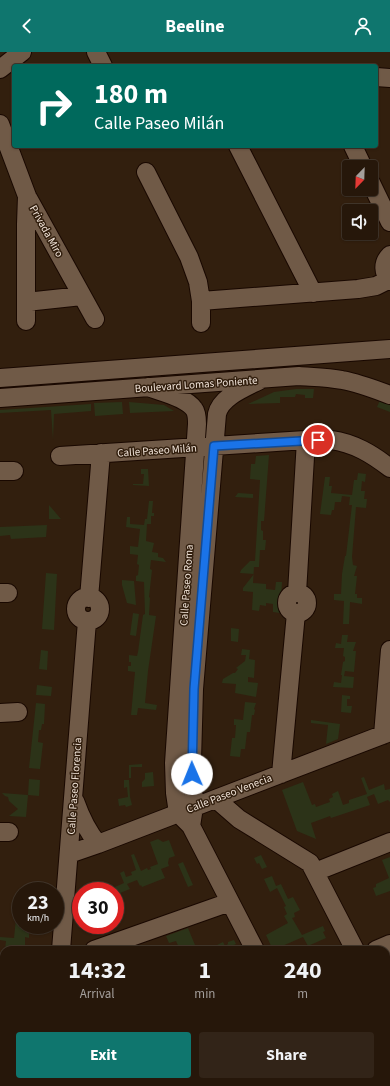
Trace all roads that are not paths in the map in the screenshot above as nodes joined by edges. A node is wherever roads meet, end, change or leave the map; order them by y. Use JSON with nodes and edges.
{"nodes":[{"id":1,"x":22,"y":52,"type":"edge"},
{"id":2,"x":96,"y":52,"type":"edge"},
{"id":3,"x":102,"y":64,"type":"edge"},
{"id":4,"x":0,"y":69,"type":"edge"},
{"id":5,"x":378,"y":77,"type":"edge"},
{"id":6,"x":390,"y":78,"type":"edge"},
{"id":7,"x":2,"y":132,"type":"edge"},
{"id":8,"x":239,"y":148,"type":"edge"},
{"id":9,"x":354,"y":148,"type":"edge"},
{"id":10,"x":360,"y":160,"type":"edge"},
{"id":11,"x":146,"y":172,"type":"dead end"},
{"id":12,"x":27,"y":196,"type":"junction"},
{"id":13,"x":377,"y":196,"type":"edge"},
{"id":14,"x":390,"y":222,"type":"edge"},
{"id":15,"x":390,"y":255,"type":"edge"},
{"id":16,"x":389,"y":281,"type":"edge"},
{"id":17,"x":314,"y":292,"type":"junction"},
{"id":18,"x":82,"y":296,"type":"junction"},
{"id":19,"x":201,"y":301,"type":"junction"},
{"id":20,"x":26,"y":302,"type":"junction"},
{"id":21,"x":95,"y":319,"type":"dead end"},
{"id":22,"x":26,"y":321,"type":"dead end"},
{"id":23,"x":201,"y":323,"type":"dead end"},
{"id":24,"x":390,"y":349,"type":"edge"},
{"id":25,"x":0,"y":378,"type":"edge"},
{"id":26,"x":262,"y":379,"type":"junction"},
{"id":27,"x":148,"y":387,"type":"junction"},
{"id":28,"x":390,"y":395,"type":"edge"},
{"id":29,"x":0,"y":398,"type":"edge"},
{"id":30,"x":193,"y":407,"type":"junction"},
{"id":31,"x":219,"y":407,"type":"junction"},
{"id":32,"x":306,"y":440,"type":"junction"},
{"id":33,"x":214,"y":446,"type":"junction"},
{"id":34,"x":196,"y":447,"type":"junction"},
{"id":35,"x":101,"y":453,"type":"junction"},
{"id":36,"x":60,"y":456,"type":"dead end"},
{"id":37,"x":390,"y":468,"type":"edge"},
{"id":38,"x":390,"y":650,"type":"edge"},
{"id":39,"x":389,"y":677,"type":"edge"},
{"id":40,"x":18,"y":712,"type":"dead end"},
{"id":41,"x":0,"y":713,"type":"edge"},
{"id":42,"x":386,"y":734,"type":"edge"},
{"id":43,"x":281,"y":774,"type":"junction"},
{"id":44,"x":73,"y":796,"type":"junction"},
{"id":45,"x":216,"y":799,"type":"junction"},
{"id":46,"x":186,"y":810,"type":"junction"},
{"id":47,"x":390,"y":842,"type":"edge"},
{"id":48,"x":98,"y":844,"type":"junction"},
{"id":49,"x":68,"y":854,"type":"junction"},
{"id":50,"x":315,"y":872,"type":"junction"},
{"id":51,"x":230,"y":902,"type":"junction"},
{"id":52,"x":61,"y":946,"type":"edge"},
{"id":53,"x":105,"y":946,"type":"edge"},
{"id":54,"x":253,"y":946,"type":"edge"},
{"id":55,"x":353,"y":946,"type":"edge"}],
"edges":[{"from":1,"to":4,"type":"street"},
{"from":2,"to":3,"type":"street"},
{"from":5,"to":6,"type":"street"},
{"from":7,"to":12,"type":"street"},
{"from":8,"to":17,"type":"street"},
{"from":9,"to":10,"type":"street"},
{"from":11,"to":19,"type":"street"},
{"from":12,"to":18,"type":"street","name":"Privada Miro"},
{"from":12,"to":20,"type":"street","name":"Privada Miro"},
{"from":13,"to":14,"type":"street"},
{"from":15,"to":16,"type":"street"},
{"from":16,"to":17,"type":"street"},
{"from":17,"to":19,"type":"street"},
{"from":18,"to":20,"type":"street"},
{"from":18,"to":21,"type":"street","name":"Privada Miro"},
{"from":19,"to":23,"type":"street"},
{"from":20,"to":22,"type":"street","name":"Privada Miro"},
{"from":24,"to":25,"type":"street","name":"Boulevard Lomas Poniente"},
{"from":26,"to":27,"type":"street","name":"Boulevard Lomas Poniente"},
{"from":26,"to":28,"type":"street","name":"Boulevard Lomas Poniente"},
{"from":26,"to":31,"type":"street"},
{"from":27,"to":29,"type":"street","name":"Boulevard Lomas Poniente"},
{"from":27,"to":30,"type":"street"},
{"from":30,"to":31,"type":"street"},
{"from":30,"to":34,"type":"street","name":"Calle Paseo Roma"},
{"from":31,"to":33,"type":"street","name":"Calle Paseo Roma"},
{"from":32,"to":33,"type":"street","name":"Calle Paseo Milán"},
{"from":32,"to":37,"type":"street","name":"Calle Paseo Milán"},
{"from":32,"to":43,"type":"street"},
{"from":33,"to":34,"type":"street","name":"Calle Paseo Milán"},
{"from":33,"to":46,"type":"street","name":"Calle Paseo Roma"},
{"from":34,"to":35,"type":"street","name":"Calle Paseo Milán"},
{"from":34,"to":46,"type":"street","name":"Calle Paseo Roma"},
{"from":35,"to":36,"type":"street","name":"Calle Paseo Milán"},
{"from":35,"to":44,"type":"street","name":"Calle Paseo Florencia"},
{"from":38,"to":39,"type":"street"},
{"from":39,"to":42,"type":"street"},
{"from":40,"to":41,"type":"street"},
{"from":42,"to":43,"type":"street","name":"Calle Paseo Venecia"},
{"from":43,"to":45,"type":"street","name":"Calle Paseo Venecia"},
{"from":44,"to":48,"type":"street"},
{"from":44,"to":49,"type":"street","name":"Calle Paseo Florencia"},
{"from":45,"to":46,"type":"street","name":"Calle Paseo Venecia"},
{"from":45,"to":50,"type":"street"},
{"from":46,"to":48,"type":"street","name":"Calle Paseo Venecia"},
{"from":46,"to":51,"type":"street"},
{"from":47,"to":50,"type":"street"},
{"from":48,"to":49,"type":"street","name":"Calle Paseo Venecia"},
{"from":49,"to":52,"type":"street","name":"Calle Paseo Florencia"},
{"from":50,"to":55,"type":"street"},
{"from":51,"to":53,"type":"street"},
{"from":51,"to":54,"type":"street"}]}
